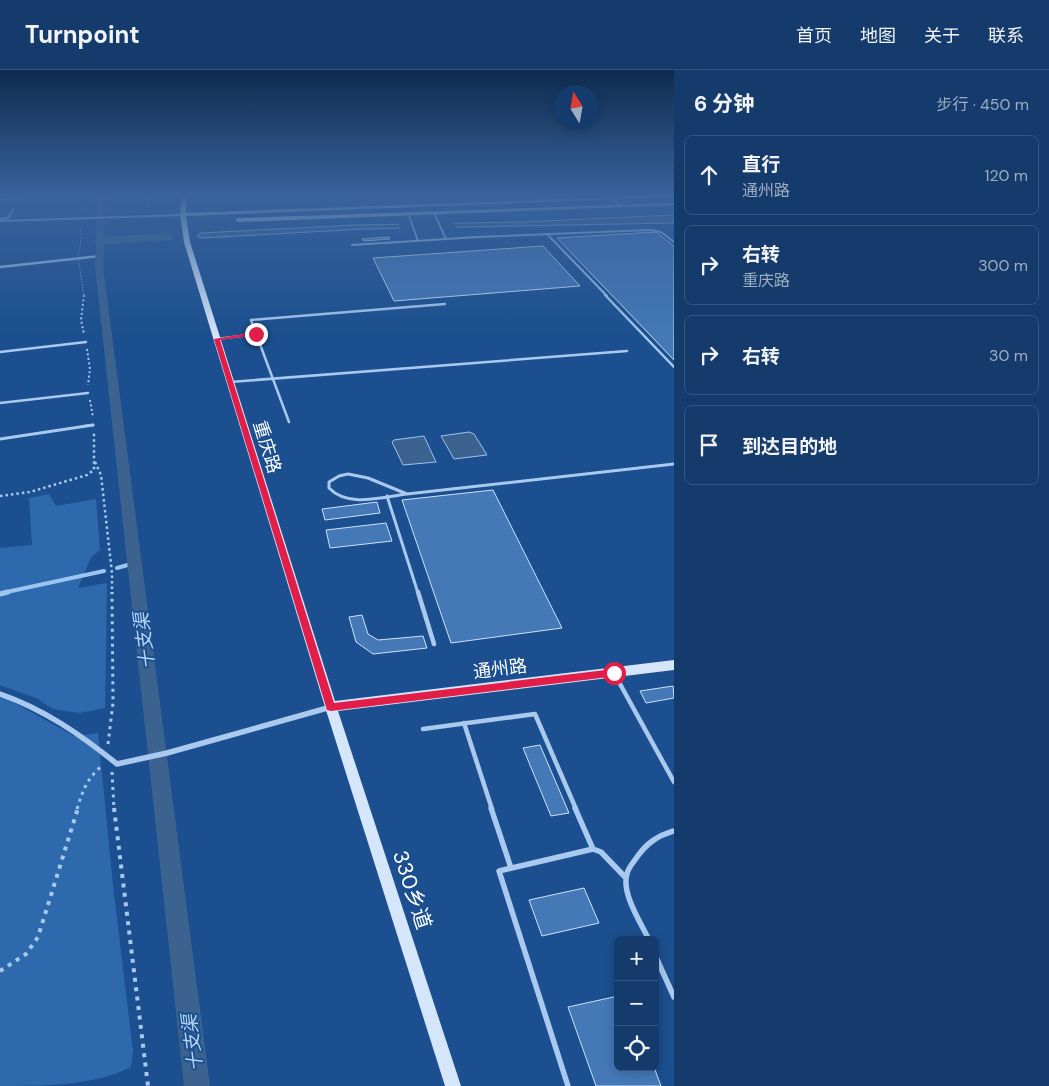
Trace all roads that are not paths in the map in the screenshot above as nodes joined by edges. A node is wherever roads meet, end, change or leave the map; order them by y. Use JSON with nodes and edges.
{"nodes":[{"id":1,"x":187,"y":242,"type":"edge"},
{"id":2,"x":395,"y":242,"type":"edge"},
{"id":3,"x":555,"y":242,"type":"edge"},
{"id":4,"x":352,"y":245,"type":"dead end"},
{"id":5,"x":445,"y":304,"type":"dead end"},
{"id":6,"x":256,"y":334,"type":"junction"},
{"id":7,"x":217,"y":339,"type":"junction"},
{"id":8,"x":86,"y":342,"type":"dead end"},
{"id":9,"x":627,"y":351,"type":"dead end"},
{"id":10,"x":0,"y":352,"type":"edge"},
{"id":11,"x":674,"y":367,"type":"edge"},
{"id":12,"x":272,"y":379,"type":"junction"},
{"id":13,"x":230,"y":382,"type":"junction"},
{"id":14,"x":88,"y":392,"type":"dead end"},
{"id":15,"x":0,"y":403,"type":"edge"},
{"id":16,"x":289,"y":422,"type":"dead end"},
{"id":17,"x":93,"y":425,"type":"dead end"},
{"id":18,"x":0,"y":439,"type":"edge"},
{"id":19,"x":674,"y":464,"type":"edge"},
{"id":20,"x":407,"y":494,"type":"junction"},
{"id":21,"x":386,"y":496,"type":"junction"},
{"id":22,"x":434,"y":644,"type":"dead end"},
{"id":23,"x":674,"y":666,"type":"edge"},
{"id":24,"x":614,"y":673,"type":"junction"},
{"id":25,"x":0,"y":694,"type":"edge"},
{"id":26,"x":331,"y":707,"type":"junction"},
{"id":27,"x":464,"y":723,"type":"junction"},
{"id":28,"x":423,"y":729,"type":"dead end"},
{"id":29,"x":674,"y":782,"type":"edge"},
{"id":30,"x":674,"y":831,"type":"edge"},
{"id":31,"x":593,"y":848,"type":"junction"},
{"id":32,"x":511,"y":868,"type":"junction"},
{"id":33,"x":626,"y":878,"type":"junction"},
{"id":34,"x":646,"y":936,"type":"edge"},
{"id":35,"x":659,"y":964,"type":"edge"},
{"id":36,"x":674,"y":997,"type":"edge"},
{"id":37,"x":453,"y":1086,"type":"edge"},
{"id":38,"x":568,"y":1086,"type":"edge"}],
"edges":[{"from":1,"to":7,"type":"main road","name":"重庆路"},
{"from":2,"to":4,"type":"lane"},
{"from":3,"to":11,"type":"lane"},
{"from":5,"to":6,"type":"lane"},
{"from":6,"to":7,"type":"lane"},
{"from":6,"to":12,"type":"lane"},
{"from":7,"to":13,"type":"main road","name":"重庆路"},
{"from":8,"to":10,"type":"lane"},
{"from":9,"to":12,"type":"lane"},
{"from":12,"to":13,"type":"lane"},
{"from":12,"to":16,"type":"lane"},
{"from":13,"to":26,"type":"main road","name":"重庆路"},
{"from":14,"to":15,"type":"lane"},
{"from":17,"to":18,"type":"lane"},
{"from":19,"to":20,"type":"lane"},
{"from":20,"to":21,"type":"lane"},
{"from":20,"to":21,"type":"lane"},
{"from":21,"to":22,"type":"lane"},
{"from":23,"to":24,"type":"main road","name":"通州路"},
{"from":24,"to":26,"type":"main road","name":"通州路"},
{"from":24,"to":29,"type":"lane"},
{"from":25,"to":26,"type":"street"},
{"from":26,"to":37,"type":"main road","name":"330乡道"},
{"from":27,"to":28,"type":"lane"},
{"from":27,"to":31,"type":"lane"},
{"from":27,"to":32,"type":"lane"},
{"from":30,"to":33,"type":"lane"},
{"from":31,"to":32,"type":"lane"},
{"from":31,"to":33,"type":"lane"},
{"from":32,"to":38,"type":"lane"},
{"from":33,"to":34,"type":"lane"},
{"from":35,"to":36,"type":"lane"}]}
